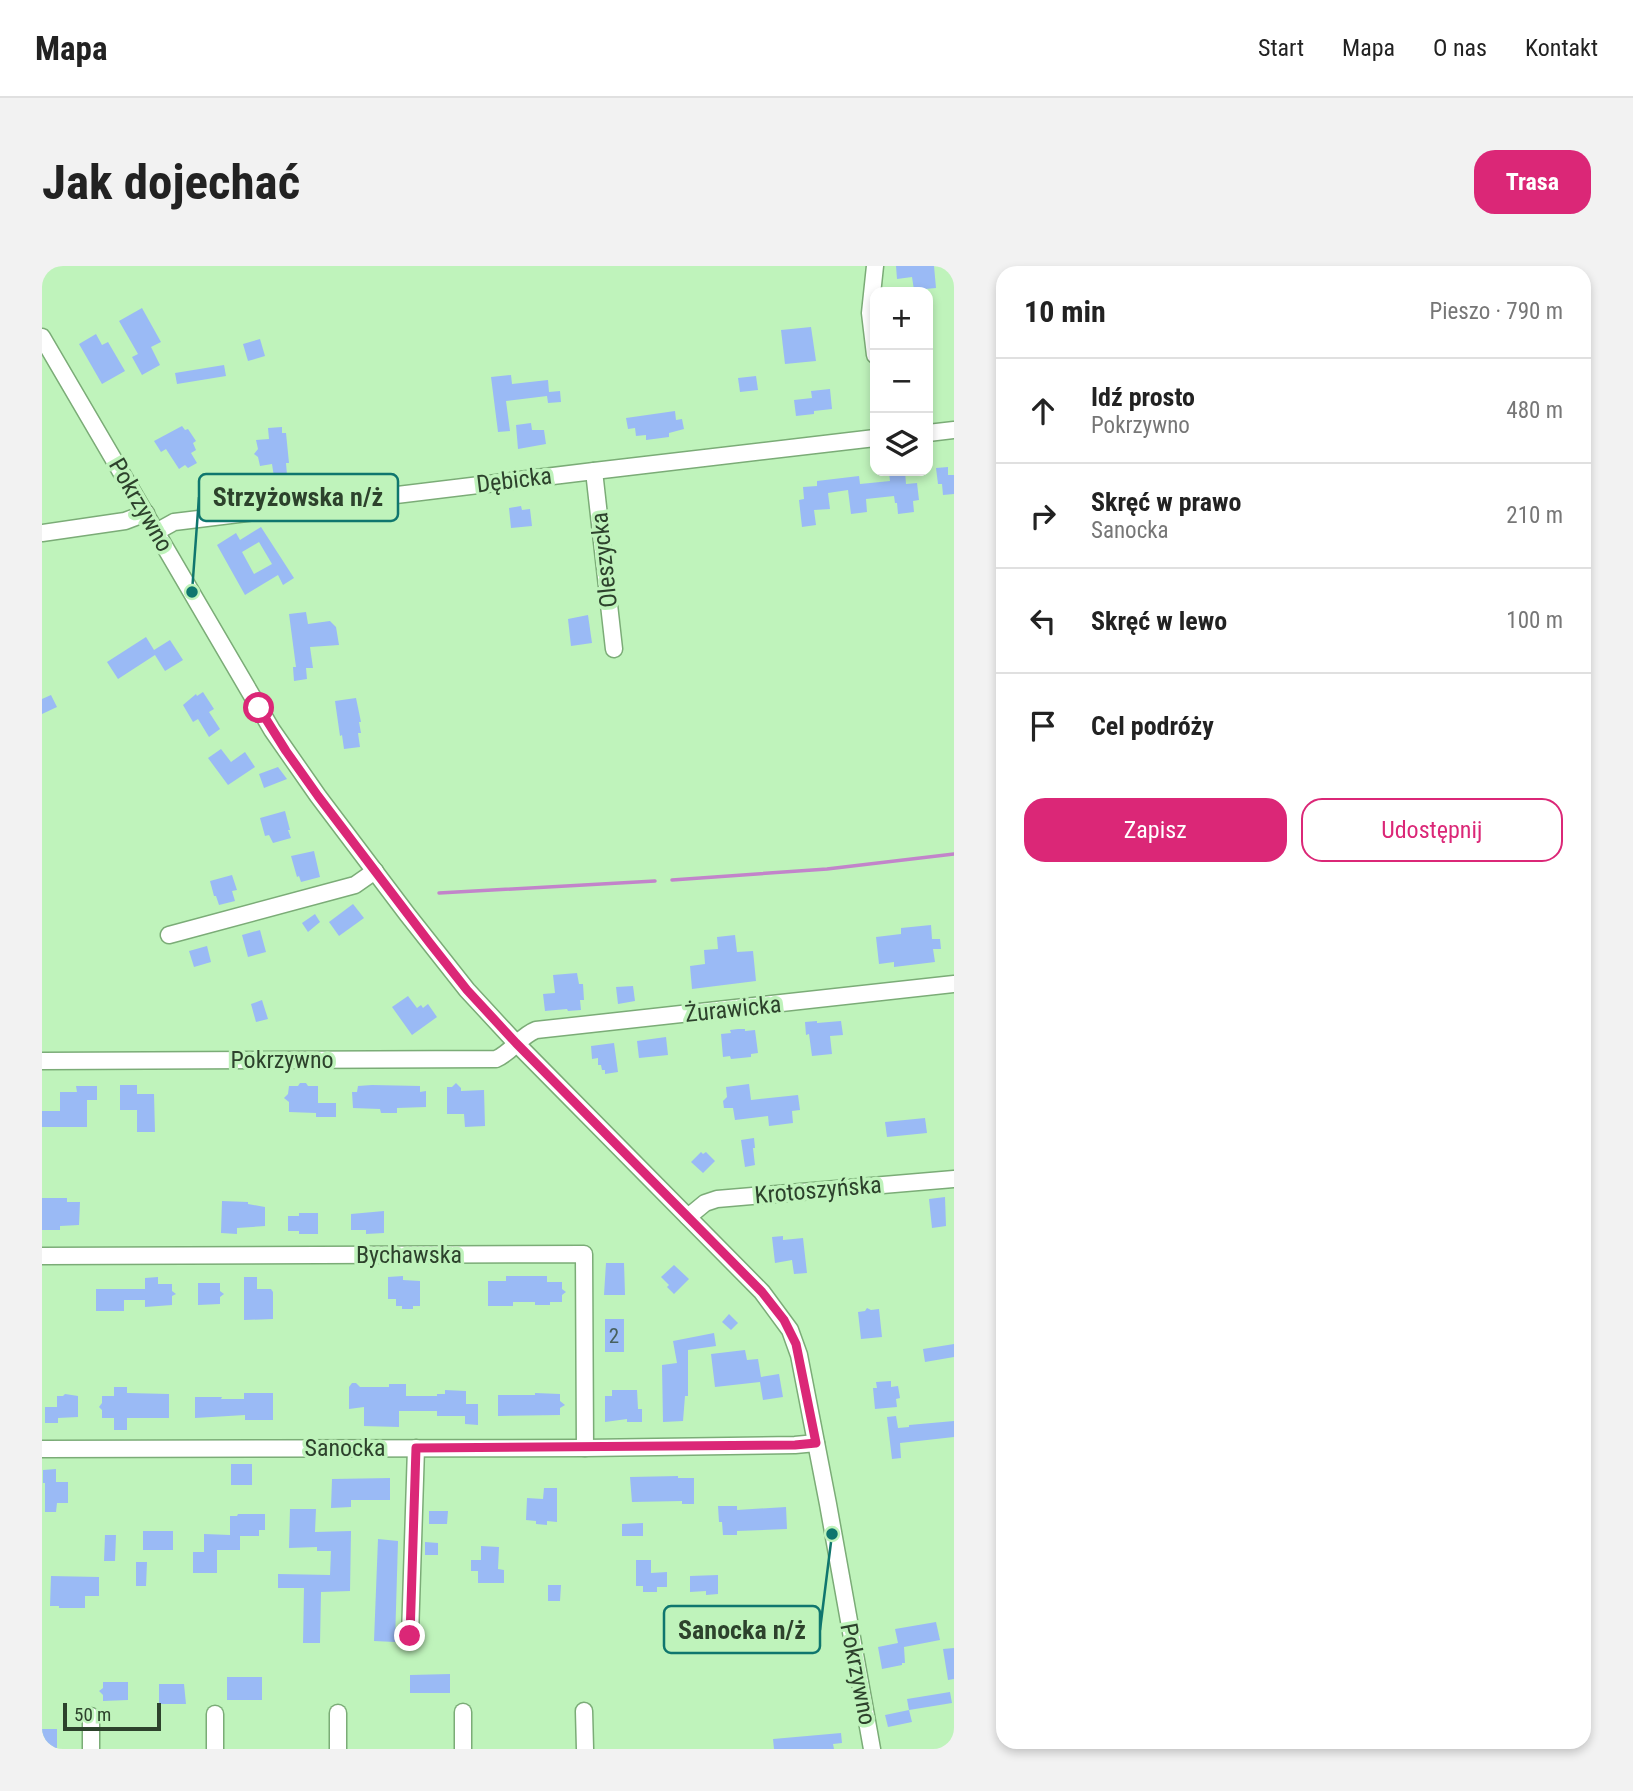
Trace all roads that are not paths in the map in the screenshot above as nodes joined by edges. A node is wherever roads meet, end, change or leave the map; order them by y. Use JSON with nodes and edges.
{"nodes":[{"id":1,"x":875,"y":266,"type":"edge"},
{"id":2,"x":42,"y":337,"type":"edge"},
{"id":3,"x":874,"y":350,"type":"edge"},
{"id":4,"x":954,"y":430,"type":"edge"},
{"id":5,"x":933,"y":432,"type":"edge"},
{"id":6,"x":870,"y":439,"type":"edge"},
{"id":7,"x":594,"y":471,"type":"junction"},
{"id":8,"x":146,"y":513,"type":"junction"},
{"id":9,"x":156,"y":532,"type":"junction"},
{"id":10,"x":42,"y":533,"type":"edge"},
{"id":11,"x":614,"y":649,"type":"dead end"},
{"id":12,"x":375,"y":870,"type":"junction"},
{"id":13,"x":169,"y":935,"type":"dead end"},
{"id":14,"x":954,"y":984,"type":"edge"},
{"id":15,"x":516,"y":1043,"type":"junction"},
{"id":16,"x":42,"y":1061,"type":"edge"},
{"id":17,"x":954,"y":1178,"type":"edge"},
{"id":18,"x":688,"y":1217,"type":"junction"},
{"id":19,"x":42,"y":1256,"type":"edge"},
{"id":20,"x":816,"y":1443,"type":"junction"},
{"id":21,"x":416,"y":1448,"type":"junction"},
{"id":22,"x":585,"y":1448,"type":"junction"},
{"id":23,"x":42,"y":1449,"type":"edge"},
{"id":24,"x":410,"y":1636,"type":"dead end"},
{"id":25,"x":463,"y":1712,"type":"dead end"},
{"id":26,"x":584,"y":1712,"type":"dead end"},
{"id":27,"x":338,"y":1713,"type":"dead end"},
{"id":28,"x":215,"y":1714,"type":"dead end"},
{"id":29,"x":91,"y":1716,"type":"dead end"},
{"id":30,"x":91,"y":1749,"type":"edge"},
{"id":31,"x":215,"y":1749,"type":"edge"},
{"id":32,"x":338,"y":1749,"type":"edge"},
{"id":33,"x":463,"y":1749,"type":"edge"},
{"id":34,"x":585,"y":1749,"type":"edge"},
{"id":35,"x":872,"y":1749,"type":"edge"}],
"edges":[{"from":1,"to":3,"type":"street"},
{"from":2,"to":8,"type":"street","name":"Pokrzywno"},
{"from":4,"to":5,"type":"street"},
{"from":6,"to":7,"type":"street","name":"Dębicka"},
{"from":7,"to":9,"type":"street","name":"Dębicka"},
{"from":7,"to":11,"type":"street","name":"Oleszycka"},
{"from":8,"to":9,"type":"street","name":"Pokrzywno"},
{"from":8,"to":10,"type":"street"},
{"from":9,"to":12,"type":"street","name":"Pokrzywno"},
{"from":12,"to":13,"type":"street"},
{"from":12,"to":15,"type":"street","name":"Pokrzywno"},
{"from":14,"to":15,"type":"street","name":"Żurawicka"},
{"from":15,"to":16,"type":"street","name":"Pokrzywno"},
{"from":15,"to":18,"type":"street","name":"Pokrzywno"},
{"from":17,"to":18,"type":"street","name":"Krotoszyńska"},
{"from":18,"to":20,"type":"street","name":"Pokrzywno"},
{"from":19,"to":22,"type":"street","name":"Bychawska"},
{"from":20,"to":22,"type":"street","name":"Sanocka"},
{"from":20,"to":35,"type":"street","name":"Pokrzywno"},
{"from":21,"to":22,"type":"street","name":"Sanocka"},
{"from":21,"to":23,"type":"street","name":"Sanocka"},
{"from":21,"to":24,"type":"street"},
{"from":25,"to":33,"type":"street"},
{"from":26,"to":34,"type":"street"},
{"from":27,"to":32,"type":"street"},
{"from":28,"to":31,"type":"street"},
{"from":29,"to":30,"type":"street"}]}
